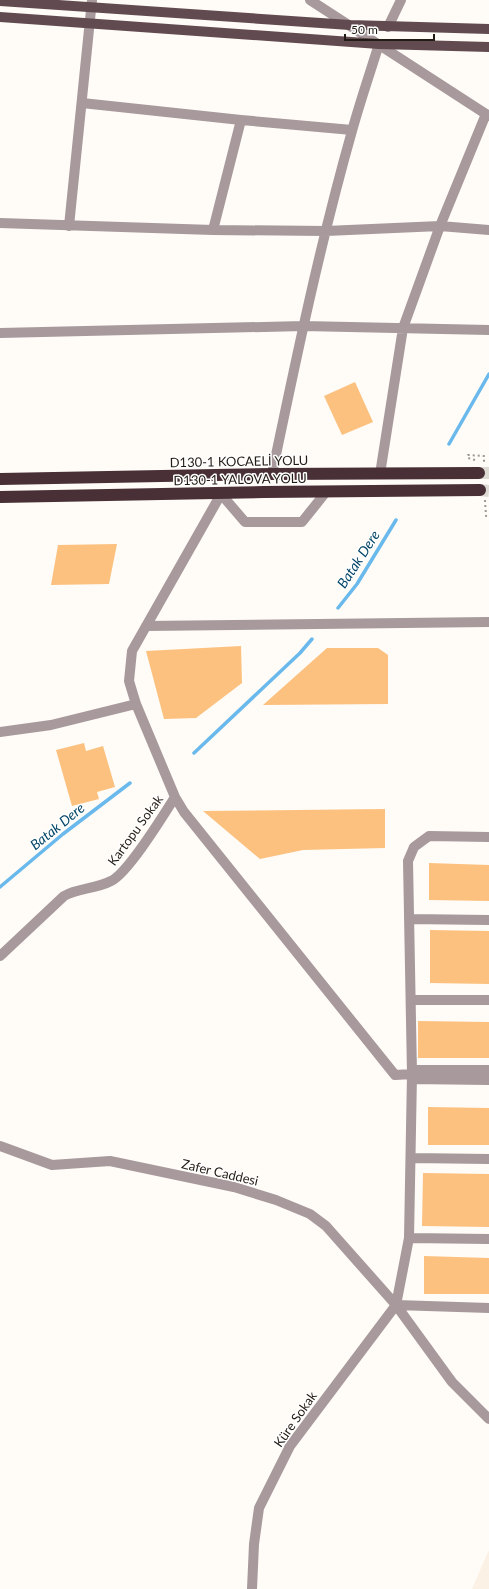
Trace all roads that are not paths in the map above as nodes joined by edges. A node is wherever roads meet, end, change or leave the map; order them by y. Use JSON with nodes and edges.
{"nodes":[{"id":1,"x":0,"y":0,"type":"edge"},
{"id":2,"x":310,"y":0,"type":"edge"},
{"id":3,"x":401,"y":0,"type":"edge"},
{"id":4,"x":92,"y":4,"type":"edge"},
{"id":5,"x":0,"y":17,"type":"edge"},
{"id":6,"x":90,"y":23,"type":"junction"},
{"id":7,"x":350,"y":25,"type":"junction"},
{"id":8,"x":388,"y":27,"type":"junction"},
{"id":9,"x":489,"y":29,"type":"edge"},
{"id":10,"x":380,"y":44,"type":"junction"},
{"id":11,"x":489,"y":47,"type":"edge"},
{"id":12,"x":82,"y":103,"type":"junction"},
{"id":13,"x":488,"y":115,"type":"edge"},
{"id":14,"x":241,"y":120,"type":"junction"},
{"id":15,"x":352,"y":130,"type":"junction"},
{"id":16,"x":0,"y":223,"type":"edge"},
{"id":17,"x":69,"y":226,"type":"junction"},
{"id":18,"x":440,"y":226,"type":"junction"},
{"id":19,"x":213,"y":230,"type":"junction"},
{"id":20,"x":489,"y":230,"type":"edge"},
{"id":21,"x":326,"y":231,"type":"junction"},
{"id":22,"x":302,"y":326,"type":"junction"},
{"id":23,"x":403,"y":328,"type":"junction"},
{"id":24,"x":489,"y":330,"type":"edge"},
{"id":25,"x":0,"y":334,"type":"edge"},
{"id":26,"x":479,"y":473,"type":"tunnel mouth"},
{"id":27,"x":272,"y":474,"type":"junction"},
{"id":28,"x":380,"y":474,"type":"junction"},
{"id":29,"x":0,"y":479,"type":"edge"},
{"id":30,"x":480,"y":490,"type":"tunnel mouth"},
{"id":31,"x":326,"y":492,"type":"junction"},
{"id":32,"x":221,"y":494,"type":"junction"},
{"id":33,"x":0,"y":497,"type":"edge"},
{"id":34,"x":489,"y":622,"type":"edge"},
{"id":35,"x":146,"y":626,"type":"junction"},
{"id":36,"x":136,"y":704,"type":"junction"},
{"id":37,"x":0,"y":732,"type":"edge"},
{"id":38,"x":175,"y":797,"type":"junction"},
{"id":39,"x":489,"y":837,"type":"edge"},
{"id":40,"x":409,"y":919,"type":"junction"},
{"id":41,"x":489,"y":920,"type":"edge"},
{"id":42,"x":0,"y":956,"type":"edge"},
{"id":43,"x":411,"y":1000,"type":"junction"},
{"id":44,"x":489,"y":1000,"type":"edge"},
{"id":45,"x":489,"y":1070,"type":"edge"},
{"id":46,"x":412,"y":1074,"type":"junction"},
{"id":47,"x":489,"y":1080,"type":"edge"},
{"id":48,"x":0,"y":1146,"type":"edge"},
{"id":49,"x":411,"y":1158,"type":"junction"},
{"id":50,"x":489,"y":1159,"type":"edge"},
{"id":51,"x":409,"y":1238,"type":"junction"},
{"id":52,"x":489,"y":1239,"type":"edge"},
{"id":53,"x":396,"y":1306,"type":"junction"},
{"id":54,"x":489,"y":1308,"type":"edge"},
{"id":55,"x":489,"y":1419,"type":"edge"},
{"id":56,"x":252,"y":1589,"type":"edge"}],
"edges":[{"from":1,"to":4,"type":"main road"},
{"from":2,"to":7,"type":"street"},
{"from":3,"to":8,"type":"street"},
{"from":4,"to":6,"type":"street"},
{"from":4,"to":7,"type":"main road"},
{"from":5,"to":6,"type":"main road"},
{"from":6,"to":10,"type":"main road"},
{"from":6,"to":12,"type":"street"},
{"from":7,"to":8,"type":"main road"},
{"from":7,"to":10,"type":"street"},
{"from":8,"to":9,"type":"main road"},
{"from":10,"to":11,"type":"main road"},
{"from":10,"to":13,"type":"street"},
{"from":10,"to":15,"type":"street"},
{"from":12,"to":14,"type":"street"},
{"from":12,"to":17,"type":"street"},
{"from":13,"to":18,"type":"street"},
{"from":14,"to":15,"type":"street"},
{"from":14,"to":19,"type":"street"},
{"from":15,"to":21,"type":"street"},
{"from":16,"to":17,"type":"street"},
{"from":17,"to":19,"type":"street"},
{"from":18,"to":20,"type":"street"},
{"from":18,"to":21,"type":"street"},
{"from":18,"to":23,"type":"street"},
{"from":19,"to":21,"type":"street"},
{"from":21,"to":22,"type":"street"},
{"from":22,"to":23,"type":"street"},
{"from":22,"to":25,"type":"street"},
{"from":22,"to":27,"type":"street"},
{"from":23,"to":24,"type":"street"},
{"from":23,"to":28,"type":"street"},
{"from":26,"to":28,"type":"highway","name":"D130-1 KOCAELİ YOLU"},
{"from":27,"to":28,"type":"highway","name":"D130-1 KOCAELİ YOLU"},
{"from":27,"to":29,"type":"highway","name":"D130-1 KOCAELİ YOLU"},
{"from":30,"to":31,"type":"highway","name":"D130-1 YALOVA YOLU"},
{"from":31,"to":32,"type":"highway","name":"D130-1 YALOVA YOLU"},
{"from":31,"to":32,"type":"street"},
{"from":32,"to":33,"type":"highway","name":"D130-1 YALOVA YOLU"},
{"from":32,"to":35,"type":"street"},
{"from":34,"to":35,"type":"street"},
{"from":35,"to":36,"type":"street"},
{"from":36,"to":37,"type":"street"},
{"from":36,"to":38,"type":"street"},
{"from":38,"to":42,"type":"street","name":"Kartopu Sokak"},
{"from":38,"to":46,"type":"street"},
{"from":39,"to":40,"type":"street"},
{"from":40,"to":41,"type":"street"},
{"from":40,"to":43,"type":"street"},
{"from":43,"to":44,"type":"street"},
{"from":43,"to":46,"type":"street"},
{"from":45,"to":46,"type":"street"},
{"from":46,"to":47,"type":"street"},
{"from":46,"to":49,"type":"street"},
{"from":48,"to":53,"type":"street","name":"Zafer Caddesi"},
{"from":49,"to":50,"type":"street"},
{"from":49,"to":51,"type":"street"},
{"from":51,"to":52,"type":"street"},
{"from":51,"to":53,"type":"street"},
{"from":53,"to":54,"type":"street"},
{"from":53,"to":55,"type":"street","name":"Zafer Caddesi"},
{"from":53,"to":56,"type":"street","name":"Küre Sokak"}]}
